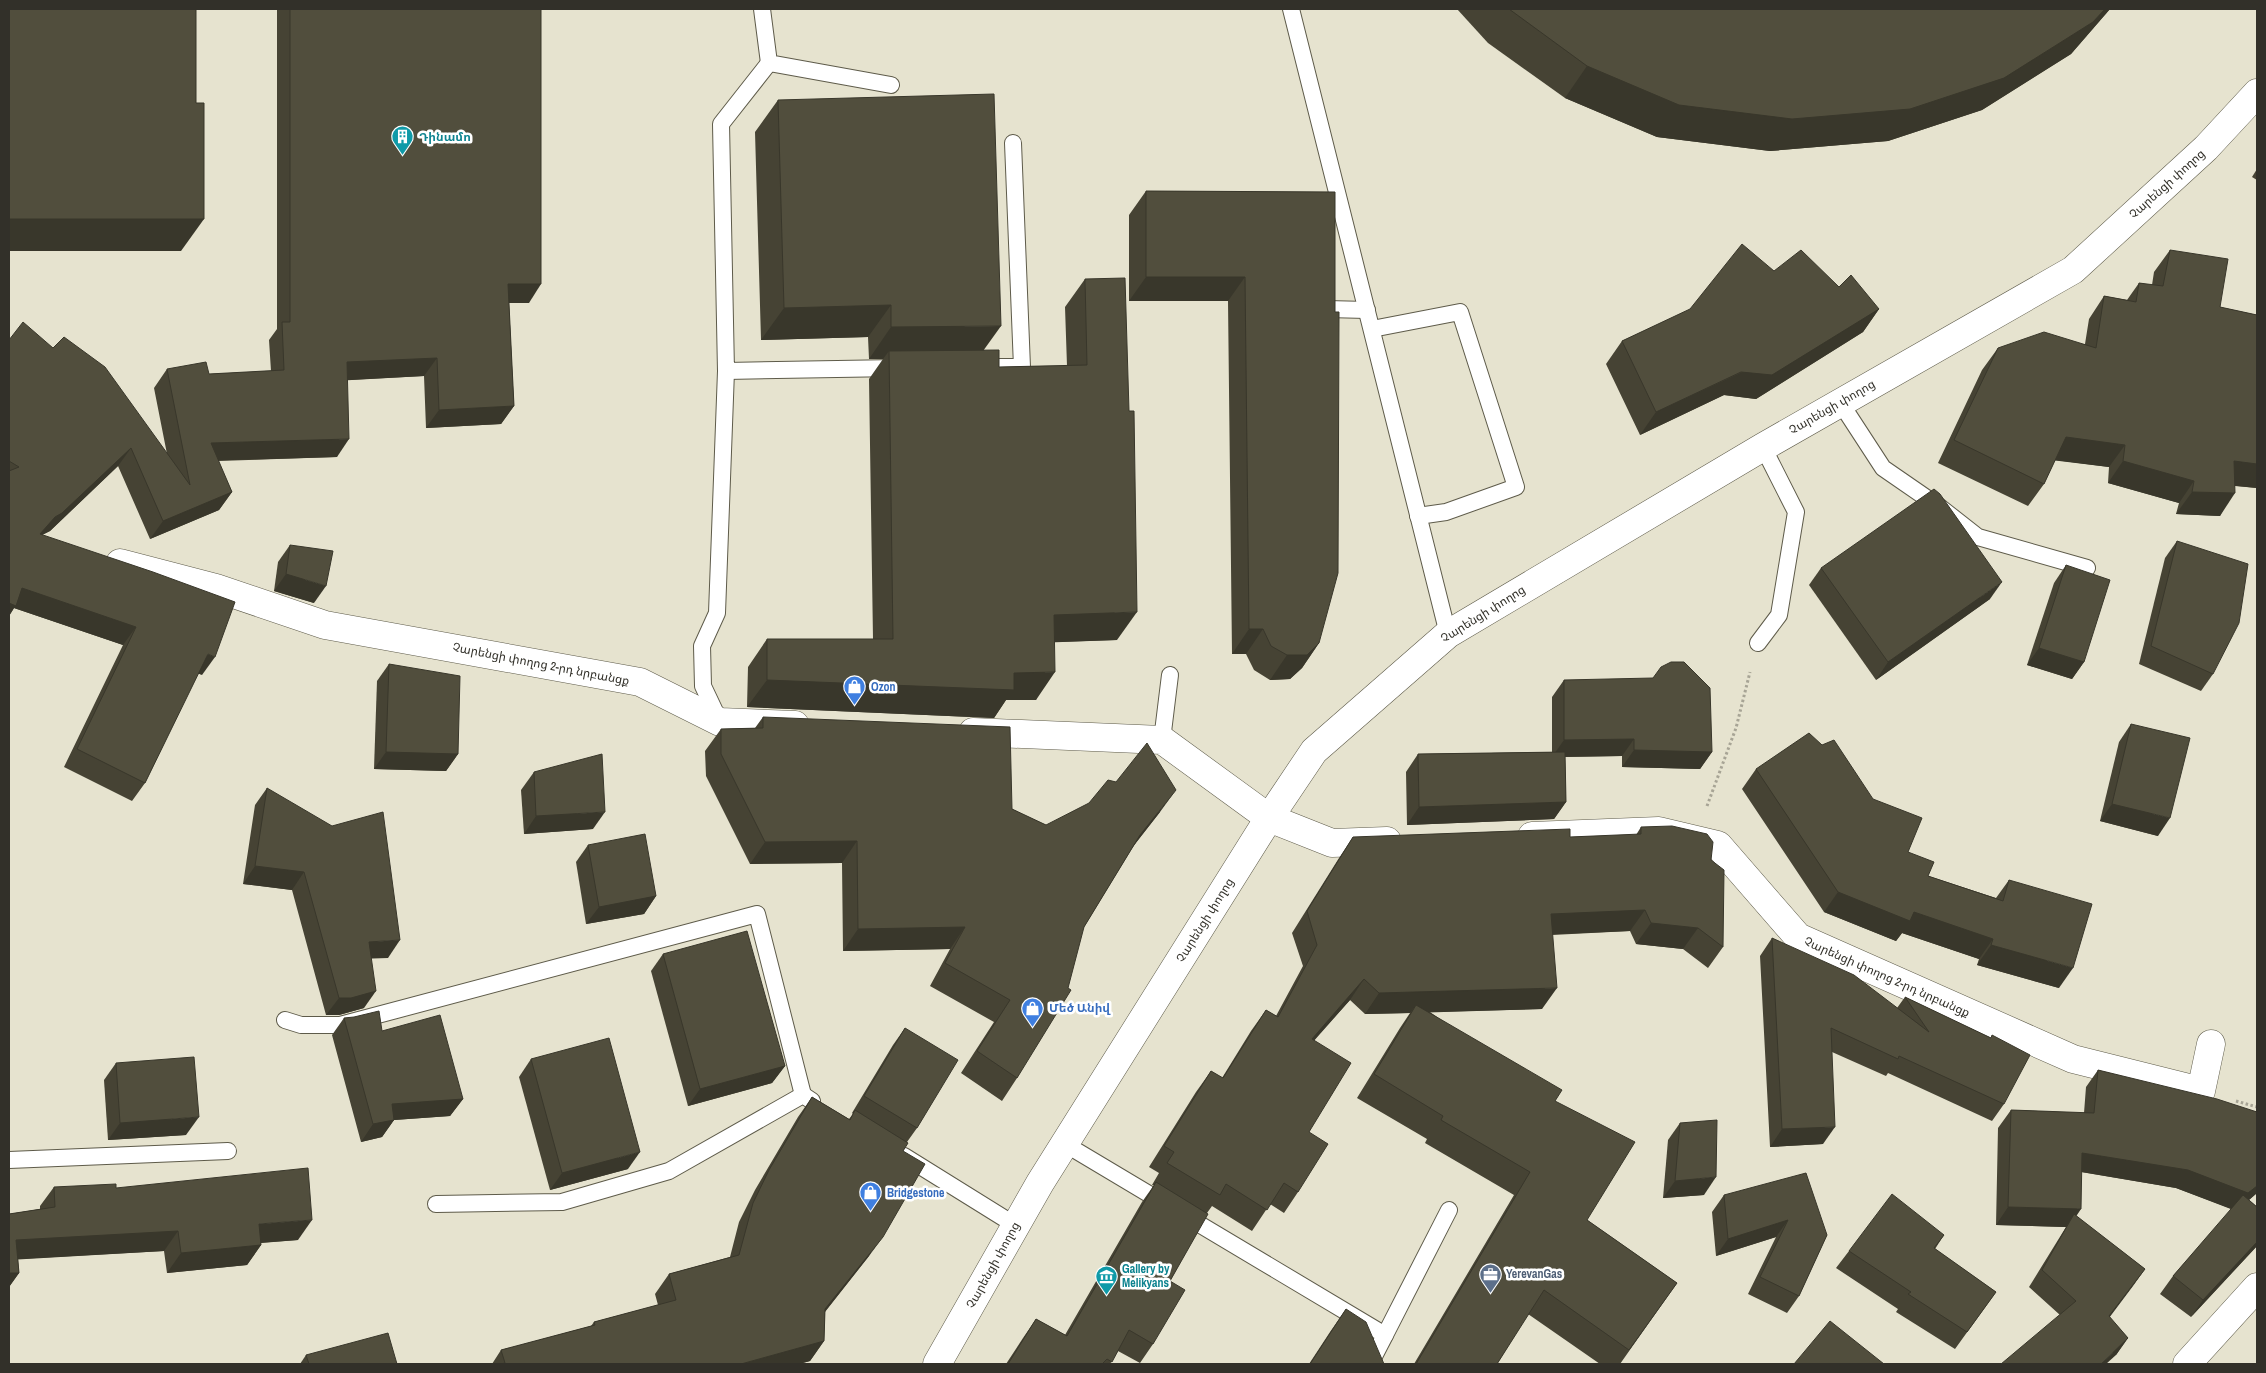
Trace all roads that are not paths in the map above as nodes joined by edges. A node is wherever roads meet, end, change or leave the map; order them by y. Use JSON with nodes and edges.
{"nodes":[{"id":1,"x":762,"y":9,"type":"edge"},
{"id":2,"x":1292,"y":9,"type":"edge"},
{"id":3,"x":769,"y":64,"type":"junction"},
{"id":4,"x":891,"y":85,"type":"dead end"},
{"id":5,"x":2257,"y":93,"type":"edge"},
{"id":6,"x":1013,"y":143,"type":"dead end"},
{"id":7,"x":1327,"y":310,"type":"edge"},
{"id":8,"x":1367,"y":310,"type":"junction"},
{"id":9,"x":1372,"y":329,"type":"junction"},
{"id":10,"x":982,"y":367,"type":"edge"},
{"id":11,"x":913,"y":368,"type":"edge"},
{"id":12,"x":726,"y":371,"type":"junction"},
{"id":13,"x":1840,"y":402,"type":"junction"},
{"id":14,"x":1763,"y":447,"type":"junction"},
{"id":15,"x":1418,"y":516,"type":"junction"},
{"id":16,"x":95,"y":556,"type":"edge"},
{"id":17,"x":2087,"y":568,"type":"dead end"},
{"id":18,"x":1448,"y":634,"type":"junction"},
{"id":19,"x":1758,"y":643,"type":"road end"},
{"id":20,"x":1170,"y":675,"type":"dead end"},
{"id":21,"x":720,"y":722,"type":"junction"},
{"id":22,"x":818,"y":726,"type":"edge"},
{"id":23,"x":946,"y":731,"type":"edge"},
{"id":24,"x":1162,"y":740,"type":"junction"},
{"id":25,"x":1269,"y":818,"type":"junction"},
{"id":26,"x":1506,"y":837,"type":"edge"},
{"id":27,"x":1410,"y":841,"type":"edge"},
{"id":28,"x":285,"y":1020,"type":"dead end"},
{"id":29,"x":2211,"y":1044,"type":"dead end"},
{"id":30,"x":803,"y":1095,"type":"junction"},
{"id":31,"x":828,"y":1110,"type":"edge"},
{"id":32,"x":1065,"y":1144,"type":"junction"},
{"id":33,"x":888,"y":1147,"type":"edge"},
{"id":34,"x":228,"y":1151,"type":"dead end"},
{"id":35,"x":9,"y":1160,"type":"edge"},
{"id":36,"x":436,"y":1204,"type":"dead end"},
{"id":37,"x":1449,"y":1210,"type":"dead end"},
{"id":38,"x":1015,"y":1225,"type":"junction"},
{"id":39,"x":2257,"y":1287,"type":"edge"},
{"id":40,"x":1385,"y":1335,"type":"junction"},
{"id":41,"x":937,"y":1364,"type":"edge"},
{"id":42,"x":1370,"y":1364,"type":"edge"},
{"id":43,"x":2187,"y":1364,"type":"edge"}],
"edges":[{"from":1,"to":3,"type":"lane"},
{"from":2,"to":8,"type":"lane"},
{"from":3,"to":4,"type":"lane"},
{"from":3,"to":12,"type":"lane"},
{"from":5,"to":13,"type":"street","name":"Չարենցի փողոց"},
{"from":6,"to":10,"type":"lane"},
{"from":7,"to":8,"type":"lane"},
{"from":8,"to":9,"type":"lane"},
{"from":9,"to":15,"type":"lane"},
{"from":9,"to":15,"type":"lane"},
{"from":11,"to":12,"type":"lane"},
{"from":12,"to":21,"type":"lane"},
{"from":13,"to":14,"type":"street","name":"Չարենցի փողոց"},
{"from":13,"to":17,"type":"lane"},
{"from":14,"to":18,"type":"street","name":"Չարենցի փողոց"},
{"from":14,"to":19,"type":"lane"},
{"from":15,"to":18,"type":"lane"},
{"from":16,"to":21,"type":"street","name":"Չարենցի փողոց 2-րդ նրբանցք"},
{"from":18,"to":25,"type":"street","name":"Չարենցի փողոց"},
{"from":20,"to":24,"type":"lane"},
{"from":21,"to":22,"type":"street","name":"Չարենցի փողոց 2-րդ նրբանցք"},
{"from":23,"to":24,"type":"street"},
{"from":24,"to":25,"type":"street"},
{"from":25,"to":27,"type":"street"},
{"from":25,"to":32,"type":"street","name":"Չարենցի փողոց"},
{"from":26,"to":29,"type":"street","name":"Չարենցի փողոց 2-րդ նրբանցք"},
{"from":28,"to":30,"type":"lane"},
{"from":30,"to":31,"type":"lane"},
{"from":30,"to":36,"type":"lane"},
{"from":32,"to":38,"type":"street","name":"Չարենցի փողոց"},
{"from":32,"to":40,"type":"lane"},
{"from":33,"to":38,"type":"lane"},
{"from":34,"to":35,"type":"lane"},
{"from":37,"to":40,"type":"lane"},
{"from":38,"to":41,"type":"street","name":"Չարենցի փողոց"},
{"from":39,"to":43,"type":"street"},
{"from":40,"to":42,"type":"lane"}]}
